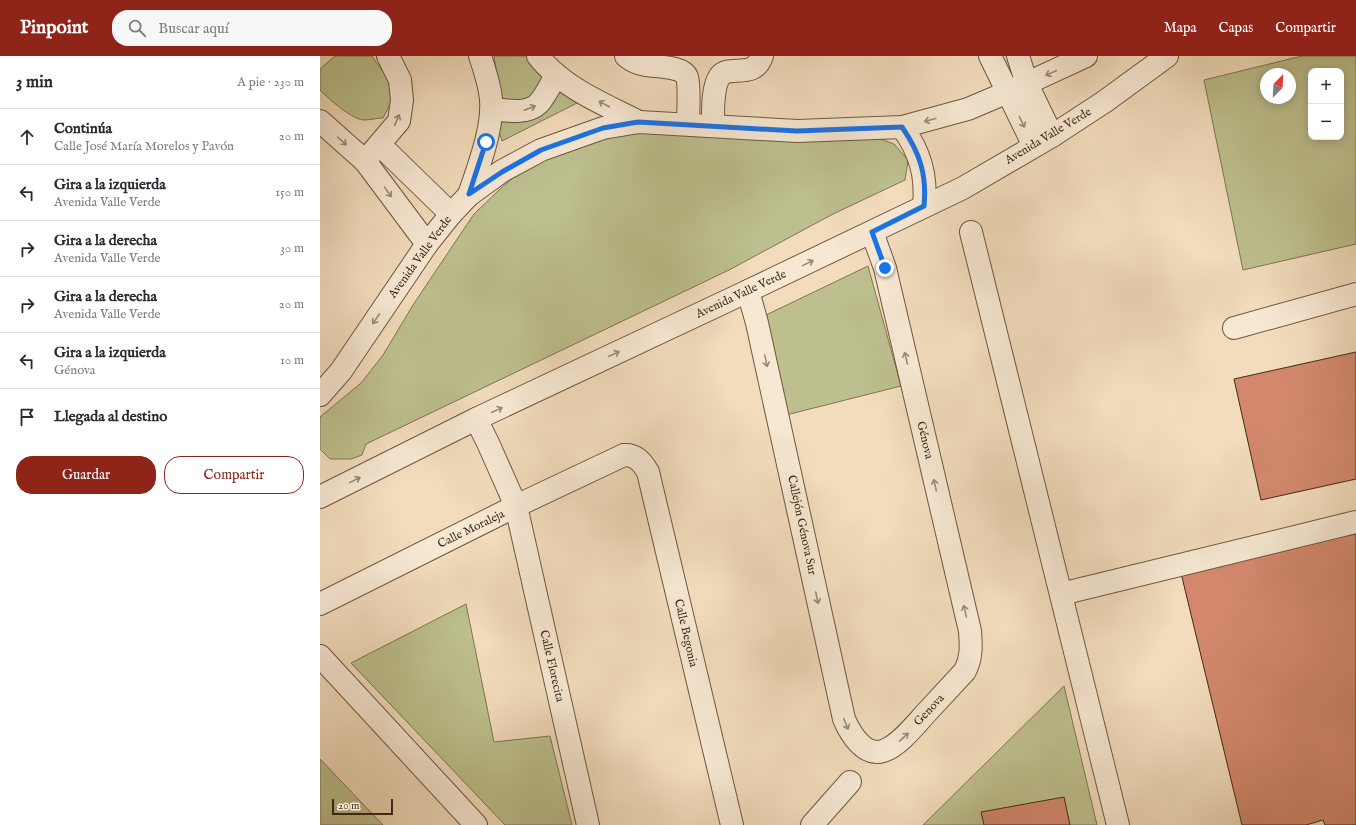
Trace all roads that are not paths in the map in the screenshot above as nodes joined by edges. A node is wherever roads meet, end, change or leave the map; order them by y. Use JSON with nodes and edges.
{"nodes":[{"id":1,"x":388,"y":56,"type":"edge"},
{"id":2,"x":480,"y":56,"type":"edge"},
{"id":3,"x":538,"y":56,"type":"edge"},
{"id":4,"x":626,"y":56,"type":"edge"},
{"id":5,"x":762,"y":56,"type":"edge"},
{"id":6,"x":990,"y":56,"type":"edge"},
{"id":7,"x":1018,"y":56,"type":"edge"},
{"id":8,"x":1086,"y":56,"type":"edge"},
{"id":9,"x":1167,"y":56,"type":"edge"},
{"id":10,"x":556,"y":75,"type":"junction"},
{"id":11,"x":1018,"y":88,"type":"junction"},
{"id":12,"x":492,"y":109,"type":"junction"},
{"id":13,"x":320,"y":120,"type":"edge"},
{"id":14,"x":638,"y":122,"type":"junction"},
{"id":15,"x":688,"y":124,"type":"junction"},
{"id":16,"x":712,"y":126,"type":"junction"},
{"id":17,"x":902,"y":127,"type":"junction"},
{"id":18,"x":1043,"y":141,"type":"junction"},
{"id":19,"x":380,"y":145,"type":"junction"},
{"id":20,"x":365,"y":161,"type":"junction"},
{"id":21,"x":469,"y":194,"type":"junction"},
{"id":22,"x":924,"y":206,"type":"junction"},
{"id":23,"x":451,"y":214,"type":"junction"},
{"id":24,"x":872,"y":232,"type":"junction"},
{"id":25,"x":971,"y":232,"type":"dead end"},
{"id":26,"x":427,"y":244,"type":"junction"},
{"id":27,"x":748,"y":291,"type":"junction"},
{"id":28,"x":1356,"y":294,"type":"edge"},
{"id":29,"x":1234,"y":328,"type":"dead end"},
{"id":30,"x":323,"y":388,"type":"edge"},
{"id":31,"x":476,"y":419,"type":"junction"},
{"id":32,"x":624,"y":455,"type":"joint"},
{"id":33,"x":321,"y":495,"type":"edge"},
{"id":34,"x":516,"y":506,"type":"junction"},
{"id":35,"x":1356,"y":522,"type":"edge"},
{"id":36,"x":1061,"y":594,"type":"junction"},
{"id":37,"x":320,"y":604,"type":"edge"},
{"id":38,"x":972,"y":650,"type":"joint"},
{"id":39,"x":320,"y":656,"type":"edge"},
{"id":40,"x":870,"y":750,"type":"joint"},
{"id":41,"x":850,"y":782,"type":"dead end"},
{"id":42,"x":476,"y":825,"type":"edge"},
{"id":43,"x":588,"y":825,"type":"edge"},
{"id":44,"x":732,"y":825,"type":"edge"},
{"id":45,"x":812,"y":825,"type":"edge"},
{"id":46,"x":1118,"y":825,"type":"edge"}],
"edges":[{"from":19,"to":1,"type":"street","one_way":true},
{"from":2,"to":12,"type":"street"},
{"from":3,"to":10,"type":"street"},
{"from":4,"to":15,"type":"street"},
{"from":5,"to":16,"type":"street"},
{"from":6,"to":11,"type":"street"},
{"from":7,"to":11,"type":"street"},
{"from":8,"to":11,"type":"street","name":"Avenida Valle Verde","one_way":true},
{"from":9,"to":18,"type":"street","name":"Avenida Valle Verde"},
{"from":12,"to":10,"type":"street","one_way":true},
{"from":14,"to":10,"type":"street","one_way":true},
{"from":11,"to":17,"type":"street","name":"Avenida Valle Verde","one_way":true},
{"from":11,"to":18,"type":"street"},
{"from":12,"to":21,"type":"street"},
{"from":13,"to":20,"type":"street","one_way":true},
{"from":14,"to":15,"type":"street","name":"Avenida Valle Verde"},
{"from":14,"to":21,"type":"street","name":"Avenida Valle Verde"},
{"from":15,"to":16,"type":"street","name":"Avenida Valle Verde"},
{"from":16,"to":17,"type":"street","name":"Avenida Valle Verde"},
{"from":17,"to":22,"type":"street"},
{"from":18,"to":22,"type":"street","name":"Avenida Valle Verde"},
{"from":19,"to":20,"type":"street"},
{"from":19,"to":23,"type":"street"},
{"from":20,"to":26,"type":"street","one_way":true},
{"from":21,"to":23,"type":"street","name":"Avenida Valle Verde"},
{"from":22,"to":24,"type":"street","name":"Avenida Valle Verde"},
{"from":23,"to":26,"type":"street","name":"Avenida Valle Verde"},
{"from":27,"to":24,"type":"street","name":"Avenida Valle Verde","one_way":true},
{"from":38,"to":24,"type":"street","name":"Génova","one_way":true},
{"from":25,"to":36,"type":"street"},
{"from":26,"to":30,"type":"street","name":"Avenida Valle Verde","one_way":true},
{"from":31,"to":27,"type":"street","name":"Avenida Valle Verde","one_way":true},
{"from":27,"to":40,"type":"street","name":"Callejón Génova Sur","one_way":true},
{"from":28,"to":29,"type":"street"},
{"from":33,"to":31,"type":"street","name":"Avenida Valle Verde","one_way":true},
{"from":31,"to":34,"type":"street","name":"Calle Florecita"},
{"from":32,"to":34,"type":"street","name":"Calle Moraleja"},
{"from":32,"to":44,"type":"street","name":"Calle Begonia"},
{"from":34,"to":37,"type":"street","name":"Calle Moraleja"},
{"from":34,"to":43,"type":"street","name":"Calle Florecita"},
{"from":35,"to":36,"type":"street"},
{"from":36,"to":46,"type":"street"},
{"from":40,"to":38,"type":"street","name":"Genova","one_way":true},
{"from":39,"to":42,"type":"street"},
{"from":41,"to":45,"type":"street"}]}
